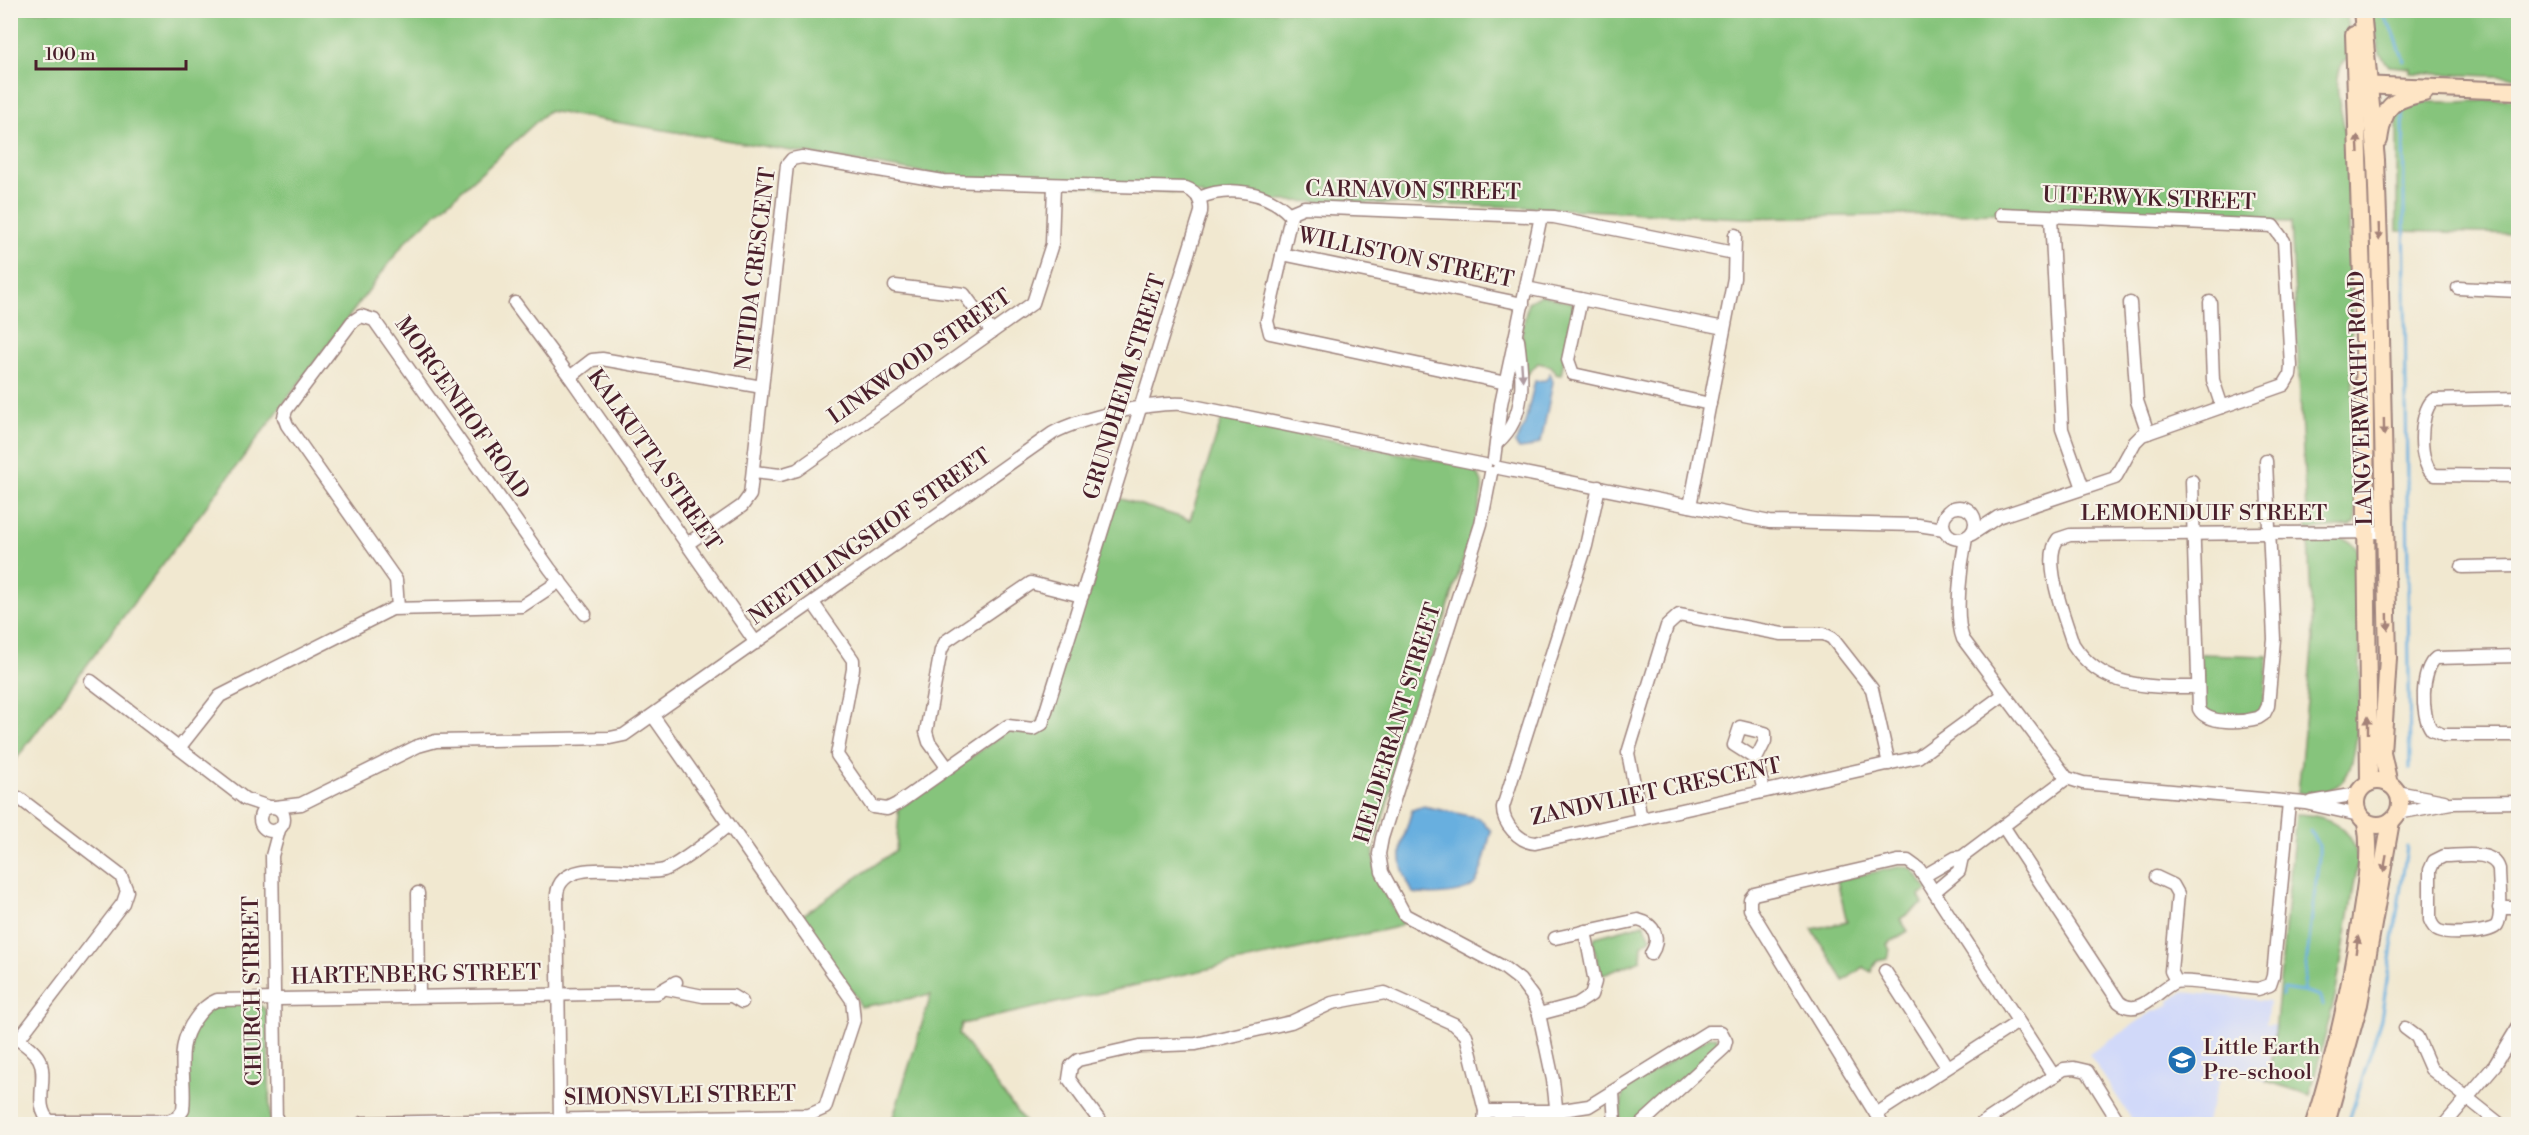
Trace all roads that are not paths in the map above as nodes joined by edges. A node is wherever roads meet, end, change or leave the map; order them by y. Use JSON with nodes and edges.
{"nodes":[{"id":1,"x":2353,"y":10,"type":"edge"},
{"id":2,"x":2362,"y":10,"type":"edge"},
{"id":3,"x":2362,"y":85,"type":"junction"},
{"id":4,"x":2442,"y":88,"type":"junction"},
{"id":5,"x":2518,"y":91,"type":"edge"},
{"id":6,"x":2376,"y":160,"type":"junction"},
{"id":7,"x":1054,"y":185,"type":"junction"},
{"id":8,"x":1199,"y":198,"type":"junction"},
{"id":9,"x":2001,"y":214,"type":"dead end"},
{"id":10,"x":1290,"y":215,"type":"junction"},
{"id":11,"x":1541,"y":216,"type":"junction"},
{"id":12,"x":2051,"y":218,"type":"junction"},
{"id":13,"x":1735,"y":235,"type":"dead end"},
{"id":14,"x":1734,"y":253,"type":"junction"},
{"id":15,"x":1282,"y":254,"type":"junction"},
{"id":16,"x":896,"y":286,"type":"dead end"},
{"id":17,"x":1526,"y":288,"type":"junction"},
{"id":18,"x":2458,"y":288,"type":"dead end"},
{"id":19,"x":2518,"y":291,"type":"edge"},
{"id":20,"x":1581,"y":299,"type":"junction"},
{"id":21,"x":2210,"y":302,"type":"dead end"},
{"id":22,"x":515,"y":303,"type":"dead end"},
{"id":23,"x":2130,"y":303,"type":"dead end"},
{"id":24,"x":1523,"y":304,"type":"junction"},
{"id":25,"x":1724,"y":328,"type":"junction"},
{"id":26,"x":1517,"y":331,"type":"junction"},
{"id":27,"x":992,"y":332,"type":"junction"},
{"id":28,"x":570,"y":377,"type":"junction"},
{"id":29,"x":1506,"y":383,"type":"junction"},
{"id":30,"x":762,"y":387,"type":"junction"},
{"id":31,"x":2518,"y":398,"type":"edge"},
{"id":32,"x":1710,"y":404,"type":"junction"},
{"id":33,"x":2222,"y":407,"type":"junction"},
{"id":34,"x":1140,"y":409,"type":"junction"},
{"id":35,"x":1499,"y":421,"type":"junction"},
{"id":36,"x":1513,"y":424,"type":"junction"},
{"id":37,"x":2148,"y":433,"type":"junction"},
{"id":38,"x":1497,"y":442,"type":"junction"},
{"id":39,"x":2266,"y":461,"type":"dead end"},
{"id":40,"x":1492,"y":466,"type":"junction"},
{"id":41,"x":754,"y":472,"type":"junction"},
{"id":42,"x":2518,"y":476,"type":"edge"},
{"id":43,"x":2192,"y":481,"type":"dead end"},
{"id":44,"x":1599,"y":487,"type":"junction"},
{"id":45,"x":2083,"y":488,"type":"junction"},
{"id":46,"x":1690,"y":506,"type":"junction"},
{"id":47,"x":1970,"y":511,"type":"junction"},
{"id":48,"x":1946,"y":513,"type":"junction"},
{"id":49,"x":1998,"y":517,"type":"junction"},
{"id":50,"x":1918,"y":525,"type":"junction"},
{"id":51,"x":2387,"y":532,"type":"junction"},
{"id":52,"x":1947,"y":533,"type":"junction"},
{"id":53,"x":2366,"y":533,"type":"junction"},
{"id":54,"x":2194,"y":535,"type":"junction"},
{"id":55,"x":2269,"y":535,"type":"junction"},
{"id":56,"x":1969,"y":536,"type":"junction"},
{"id":57,"x":687,"y":544,"type":"junction"},
{"id":58,"x":2518,"y":566,"type":"edge"},
{"id":59,"x":1960,"y":567,"type":"junction"},
{"id":60,"x":2462,"y":567,"type":"dead end"},
{"id":61,"x":560,"y":581,"type":"junction"},
{"id":62,"x":1082,"y":596,"type":"junction"},
{"id":63,"x":813,"y":603,"type":"junction"},
{"id":64,"x":398,"y":608,"type":"junction"},
{"id":65,"x":585,"y":614,"type":"dead end"},
{"id":66,"x":756,"y":643,"type":"junction"},
{"id":67,"x":2518,"y":656,"type":"edge"},
{"id":68,"x":91,"y":681,"type":"dead end"},
{"id":69,"x":2198,"y":687,"type":"junction"},
{"id":70,"x":2004,"y":695,"type":"junction"},
{"id":71,"x":652,"y":716,"type":"junction"},
{"id":72,"x":2518,"y":735,"type":"edge"},
{"id":73,"x":179,"y":748,"type":"junction"},
{"id":74,"x":1756,"y":759,"type":"dead end"},
{"id":75,"x":1889,"y":764,"type":"junction"},
{"id":76,"x":947,"y":767,"type":"junction"},
{"id":77,"x":2067,"y":778,"type":"junction"},
{"id":78,"x":2393,"y":788,"type":"junction"},
{"id":79,"x":2363,"y":789,"type":"junction"},
{"id":80,"x":1764,"y":791,"type":"junction"},
{"id":81,"x":10,"y":796,"type":"edge"},
{"id":82,"x":245,"y":799,"type":"junction"},
{"id":83,"x":2289,"y":802,"type":"junction"},
{"id":84,"x":2518,"y":802,"type":"edge"},
{"id":85,"x":2305,"y":803,"type":"junction"},
{"id":86,"x":2451,"y":803,"type":"junction"},
{"id":87,"x":301,"y":804,"type":"junction"},
{"id":88,"x":272,"y":807,"type":"junction"},
{"id":89,"x":2395,"y":817,"type":"junction"},
{"id":90,"x":1641,"y":819,"type":"junction"},
{"id":91,"x":2362,"y":819,"type":"junction"},
{"id":92,"x":261,"y":825,"type":"junction"},
{"id":93,"x":729,"y":825,"type":"junction"},
{"id":94,"x":2003,"y":826,"type":"junction"},
{"id":95,"x":281,"y":827,"type":"junction"},
{"id":96,"x":272,"y":856,"type":"junction"},
{"id":97,"x":1962,"y":857,"type":"junction"},
{"id":98,"x":1924,"y":876,"type":"junction"},
{"id":99,"x":2156,"y":877,"type":"dead end"},
{"id":100,"x":1934,"y":892,"type":"junction"},
{"id":101,"x":418,"y":893,"type":"dead end"},
{"id":102,"x":2499,"y":908,"type":"junction"},
{"id":103,"x":2518,"y":908,"type":"edge"},
{"id":104,"x":1585,"y":931,"type":"junction"},
{"id":105,"x":1555,"y":938,"type":"dead end"},
{"id":106,"x":1651,"y":954,"type":"dead end"},
{"id":107,"x":1885,"y":971,"type":"dead end"},
{"id":108,"x":2176,"y":981,"type":"junction"},
{"id":109,"x":558,"y":994,"type":"junction"},
{"id":110,"x":419,"y":996,"type":"junction"},
{"id":111,"x":274,"y":998,"type":"junction"},
{"id":112,"x":742,"y":1002,"type":"dead end"},
{"id":113,"x":1539,"y":1014,"type":"junction"},
{"id":114,"x":2018,"y":1022,"type":"junction"},
{"id":115,"x":2518,"y":1027,"type":"edge"},
{"id":116,"x":2404,"y":1028,"type":"dead end"},
{"id":117,"x":14,"y":1037,"type":"edge"},
{"id":118,"x":1947,"y":1066,"type":"junction"},
{"id":119,"x":2054,"y":1076,"type":"junction"},
{"id":120,"x":1613,"y":1092,"type":"junction"},
{"id":121,"x":2467,"y":1098,"type":"junction"},
{"id":122,"x":1485,"y":1111,"type":"junction"},
{"id":123,"x":1556,"y":1111,"type":"junction"},
{"id":124,"x":560,"y":1119,"type":"junction"},
{"id":125,"x":1879,"y":1119,"type":"edge"},
{"id":126,"x":362,"y":1123,"type":"dead end"},
{"id":127,"x":276,"y":1125,"type":"edge"},
{"id":128,"x":1102,"y":1125,"type":"edge"},
{"id":129,"x":1484,"y":1125,"type":"edge"},
{"id":130,"x":1558,"y":1125,"type":"edge"},
{"id":131,"x":1615,"y":1125,"type":"edge"},
{"id":132,"x":1641,"y":1125,"type":"edge"},
{"id":133,"x":1981,"y":1125,"type":"edge"},
{"id":134,"x":2120,"y":1125,"type":"edge"},
{"id":135,"x":2314,"y":1125,"type":"edge"},
{"id":136,"x":2326,"y":1125,"type":"edge"},
{"id":137,"x":2445,"y":1125,"type":"edge"},
{"id":138,"x":2500,"y":1125,"type":"edge"}],
"edges":[{"from":1,"to":3,"type":"street","name":"LANGVERWACHT ROAD"},
{"from":2,"to":3,"type":"street","name":"LANGVERWACHT ROAD"},
{"from":3,"to":4,"type":"street"},
{"from":3,"to":6,"type":"street","name":"LANGVERWACHT ROAD"},
{"from":53,"to":3,"type":"street","name":"LANGVERWACHT ROAD","one_way":true},
{"from":4,"to":5,"type":"street"},
{"from":4,"to":6,"type":"street"},
{"from":6,"to":51,"type":"street","name":"LANGVERWACHT ROAD","one_way":true},
{"from":7,"to":8,"type":"street"},
{"from":7,"to":27,"type":"street","name":"LINKWOOD STREET"},
{"from":7,"to":30,"type":"street","name":"NITIDA CRESCENT"},
{"from":8,"to":10,"type":"street"},
{"from":8,"to":34,"type":"street","name":"GRUNDHEIM STREET"},
{"from":9,"to":12,"type":"street","name":"UITERWYK STREET"},
{"from":10,"to":11,"type":"street","name":"CARNAVON STREET"},
{"from":10,"to":15,"type":"street","name":"CARNAVON STREET"},
{"from":11,"to":14,"type":"street","name":"CARNAVON STREET"},
{"from":11,"to":17,"type":"street","name":"HELDERRANT STREET"},
{"from":12,"to":33,"type":"street","name":"UITERWYK STREET"},
{"from":12,"to":45,"type":"street"},
{"from":13,"to":14,"type":"street"},
{"from":14,"to":25,"type":"street"},
{"from":15,"to":24,"type":"street","name":"WILLISTON STREET"},
{"from":15,"to":29,"type":"street","name":"CARNAVON STREET"},
{"from":16,"to":27,"type":"street"},
{"from":17,"to":20,"type":"street"},
{"from":17,"to":24,"type":"street","name":"HELDERRANT STREET"},
{"from":18,"to":19,"type":"street"},
{"from":20,"to":25,"type":"street"},
{"from":20,"to":32,"type":"street"},
{"from":21,"to":33,"type":"street"},
{"from":22,"to":28,"type":"street","name":"KALKUTTA STREET"},
{"from":23,"to":37,"type":"street"},
{"from":24,"to":26,"type":"street","name":"HELDERRANT STREET"},
{"from":25,"to":32,"type":"street"},
{"from":26,"to":29,"type":"street","name":"HELDERRANT STREET"},
{"from":26,"to":36,"type":"street","one_way":true},
{"from":27,"to":41,"type":"street","name":"LINKWOOD STREET"},
{"from":28,"to":30,"type":"street"},
{"from":28,"to":57,"type":"street","name":"KALKUTTA STREET"},
{"from":29,"to":35,"type":"street","name":"HELDERRANT STREET"},
{"from":30,"to":41,"type":"street","name":"NITIDA CRESCENT"},
{"from":31,"to":42,"type":"street"},
{"from":32,"to":46,"type":"street"},
{"from":33,"to":37,"type":"street","name":"UITERWYK STREET"},
{"from":34,"to":40,"type":"street","name":"NEETHLINGSHOF STREET"},
{"from":34,"to":62,"type":"street","name":"GRUNDHEIM STREET"},
{"from":34,"to":63,"type":"street","name":"NEETHLINGSHOF STREET"},
{"from":35,"to":36,"type":"street"},
{"from":35,"to":38,"type":"street","name":"HELDERRANT STREET"},
{"from":36,"to":38,"type":"street"},
{"from":37,"to":45,"type":"street","name":"UITERWYK STREET"},
{"from":38,"to":40,"type":"street","name":"HELDERRANT STREET"},
{"from":39,"to":55,"type":"street"},
{"from":40,"to":44,"type":"street","name":"NEETHLINGSHOF STREET"},
{"from":40,"to":113,"type":"street","name":"HELDERRANT STREET"},
{"from":41,"to":57,"type":"street","name":"NITIDA CRESCENT"},
{"from":43,"to":54,"type":"street"},
{"from":44,"to":46,"type":"street","name":"NEETHLINGSHOF STREET"},
{"from":44,"to":90,"type":"street","name":"ZANDVLIET CRESCENT"},
{"from":45,"to":49,"type":"street","name":"UITERWYK STREET"},
{"from":46,"to":50,"type":"street","name":"NEETHLINGSHOF STREET"},
{"from":47,"to":48,"type":"street"},
{"from":47,"to":49,"type":"street"},
{"from":47,"to":56,"type":"street"},
{"from":48,"to":50,"type":"street","name":"NEETHLINGSHOF STREET"},
{"from":48,"to":52,"type":"street"},
{"from":49,"to":56,"type":"street","name":"UITERWYK STREET"},
{"from":50,"to":52,"type":"street","name":"NEETHLINGSHOF STREET"},
{"from":51,"to":53,"type":"street","name":"LEMOENDUIF STREET"},
{"from":51,"to":78,"type":"street","name":"LANGVERWACHT ROAD","one_way":true},
{"from":52,"to":56,"type":"street"},
{"from":52,"to":59,"type":"street"},
{"from":53,"to":55,"type":"street","name":"LEMOENDUIF STREET"},
{"from":79,"to":53,"type":"street","name":"LANGVERWACHT ROAD","one_way":true},
{"from":54,"to":55,"type":"street","name":"LEMOENDUIF STREET"},
{"from":54,"to":69,"type":"street"},
{"from":54,"to":69,"type":"street","name":"LEMOENDUIF STREET"},
{"from":55,"to":69,"type":"street"},
{"from":56,"to":59,"type":"street"},
{"from":57,"to":66,"type":"street","name":"KALKUTTA STREET"},
{"from":58,"to":60,"type":"street"},
{"from":59,"to":70,"type":"street"},
{"from":61,"to":64,"type":"street"},
{"from":61,"to":64,"type":"street","name":"MORGENHOF ROAD"},
{"from":61,"to":65,"type":"street","name":"MORGENHOF ROAD"},
{"from":62,"to":76,"type":"street","name":"GRUNDHEIM STREET"},
{"from":62,"to":76,"type":"street"},
{"from":63,"to":66,"type":"street","name":"NEETHLINGSHOF STREET"},
{"from":63,"to":76,"type":"street"},
{"from":64,"to":73,"type":"street"},
{"from":66,"to":71,"type":"street","name":"NEETHLINGSHOF STREET"},
{"from":67,"to":72,"type":"street"},
{"from":68,"to":73,"type":"street"},
{"from":70,"to":75,"type":"street","name":"ZANDVLIET CRESCENT"},
{"from":70,"to":77,"type":"street"},
{"from":71,"to":87,"type":"street","name":"NEETHLINGSHOF STREET"},
{"from":71,"to":93,"type":"street","name":"SIMONSVLEI STREET"},
{"from":73,"to":82,"type":"street"},
{"from":74,"to":80,"type":"street"},
{"from":75,"to":80,"type":"street","name":"ZANDVLIET CRESCENT"},
{"from":75,"to":90,"type":"street"},
{"from":77,"to":83,"type":"street"},
{"from":77,"to":94,"type":"street"},
{"from":78,"to":79,"type":"street"},
{"from":78,"to":86,"type":"street"},
{"from":78,"to":89,"type":"street"},
{"from":79,"to":85,"type":"street"},
{"from":79,"to":91,"type":"street"},
{"from":80,"to":90,"type":"street","name":"ZANDVLIET CRESCENT"},
{"from":81,"to":117,"type":"street"},
{"from":82,"to":88,"type":"street"},
{"from":82,"to":92,"type":"street","name":"CHURCH STREET"},
{"from":83,"to":85,"type":"street"},
{"from":83,"to":108,"type":"street"},
{"from":84,"to":86,"type":"street"},
{"from":85,"to":91,"type":"street"},
{"from":86,"to":89,"type":"street"},
{"from":87,"to":88,"type":"street"},
{"from":87,"to":95,"type":"street"},
{"from":88,"to":92,"type":"street"},
{"from":88,"to":95,"type":"street"},
{"from":89,"to":91,"type":"street"},
{"from":89,"to":136,"type":"street","one_way":true},
{"from":135,"to":91,"type":"street","one_way":true},
{"from":92,"to":95,"type":"street"},
{"from":92,"to":96,"type":"street","name":"CHURCH STREET"},
{"from":93,"to":109,"type":"street"},
{"from":93,"to":124,"type":"street","name":"SIMONSVLEI STREET"},
{"from":94,"to":97,"type":"street"},
{"from":94,"to":108,"type":"street"},
{"from":95,"to":96,"type":"street","name":"CHURCH STREET"},
{"from":96,"to":111,"type":"street","name":"CHURCH STREET"},
{"from":97,"to":98,"type":"street"},
{"from":97,"to":100,"type":"street"},
{"from":98,"to":100,"type":"street"},
{"from":98,"to":125,"type":"street"},
{"from":99,"to":108,"type":"street"},
{"from":100,"to":114,"type":"street"},
{"from":101,"to":110,"type":"street"},
{"from":102,"to":102,"type":"street"},
{"from":102,"to":103,"type":"street"},
{"from":104,"to":105,"type":"street"},
{"from":104,"to":106,"type":"street"},
{"from":104,"to":113,"type":"street"},
{"from":107,"to":118,"type":"street"},
{"from":109,"to":110,"type":"street","name":"HARTENBERG STREET"},
{"from":109,"to":112,"type":"street","name":"HARTENBERG STREET"},
{"from":109,"to":124,"type":"street"},
{"from":110,"to":111,"type":"street","name":"HARTENBERG STREET"},
{"from":111,"to":117,"type":"street","name":"HARTENBERG STREET"},
{"from":111,"to":127,"type":"street","name":"CHURCH STREET"},
{"from":113,"to":123,"type":"street","name":"HELDERRANT STREET"},
{"from":114,"to":118,"type":"street"},
{"from":114,"to":119,"type":"street"},
{"from":115,"to":121,"type":"street"},
{"from":116,"to":121,"type":"street"},
{"from":118,"to":125,"type":"street"},
{"from":119,"to":133,"type":"street"},
{"from":119,"to":134,"type":"street"},
{"from":120,"to":123,"type":"street"},
{"from":120,"to":131,"type":"street"},
{"from":120,"to":132,"type":"street"},
{"from":121,"to":137,"type":"street"},
{"from":121,"to":138,"type":"street"},
{"from":122,"to":123,"type":"street"},
{"from":122,"to":128,"type":"street"},
{"from":122,"to":129,"type":"street"},
{"from":123,"to":130,"type":"street","name":"HELDERRANT STREET"},
{"from":124,"to":126,"type":"street","name":"SIMONSVLEI STREET"}]}
